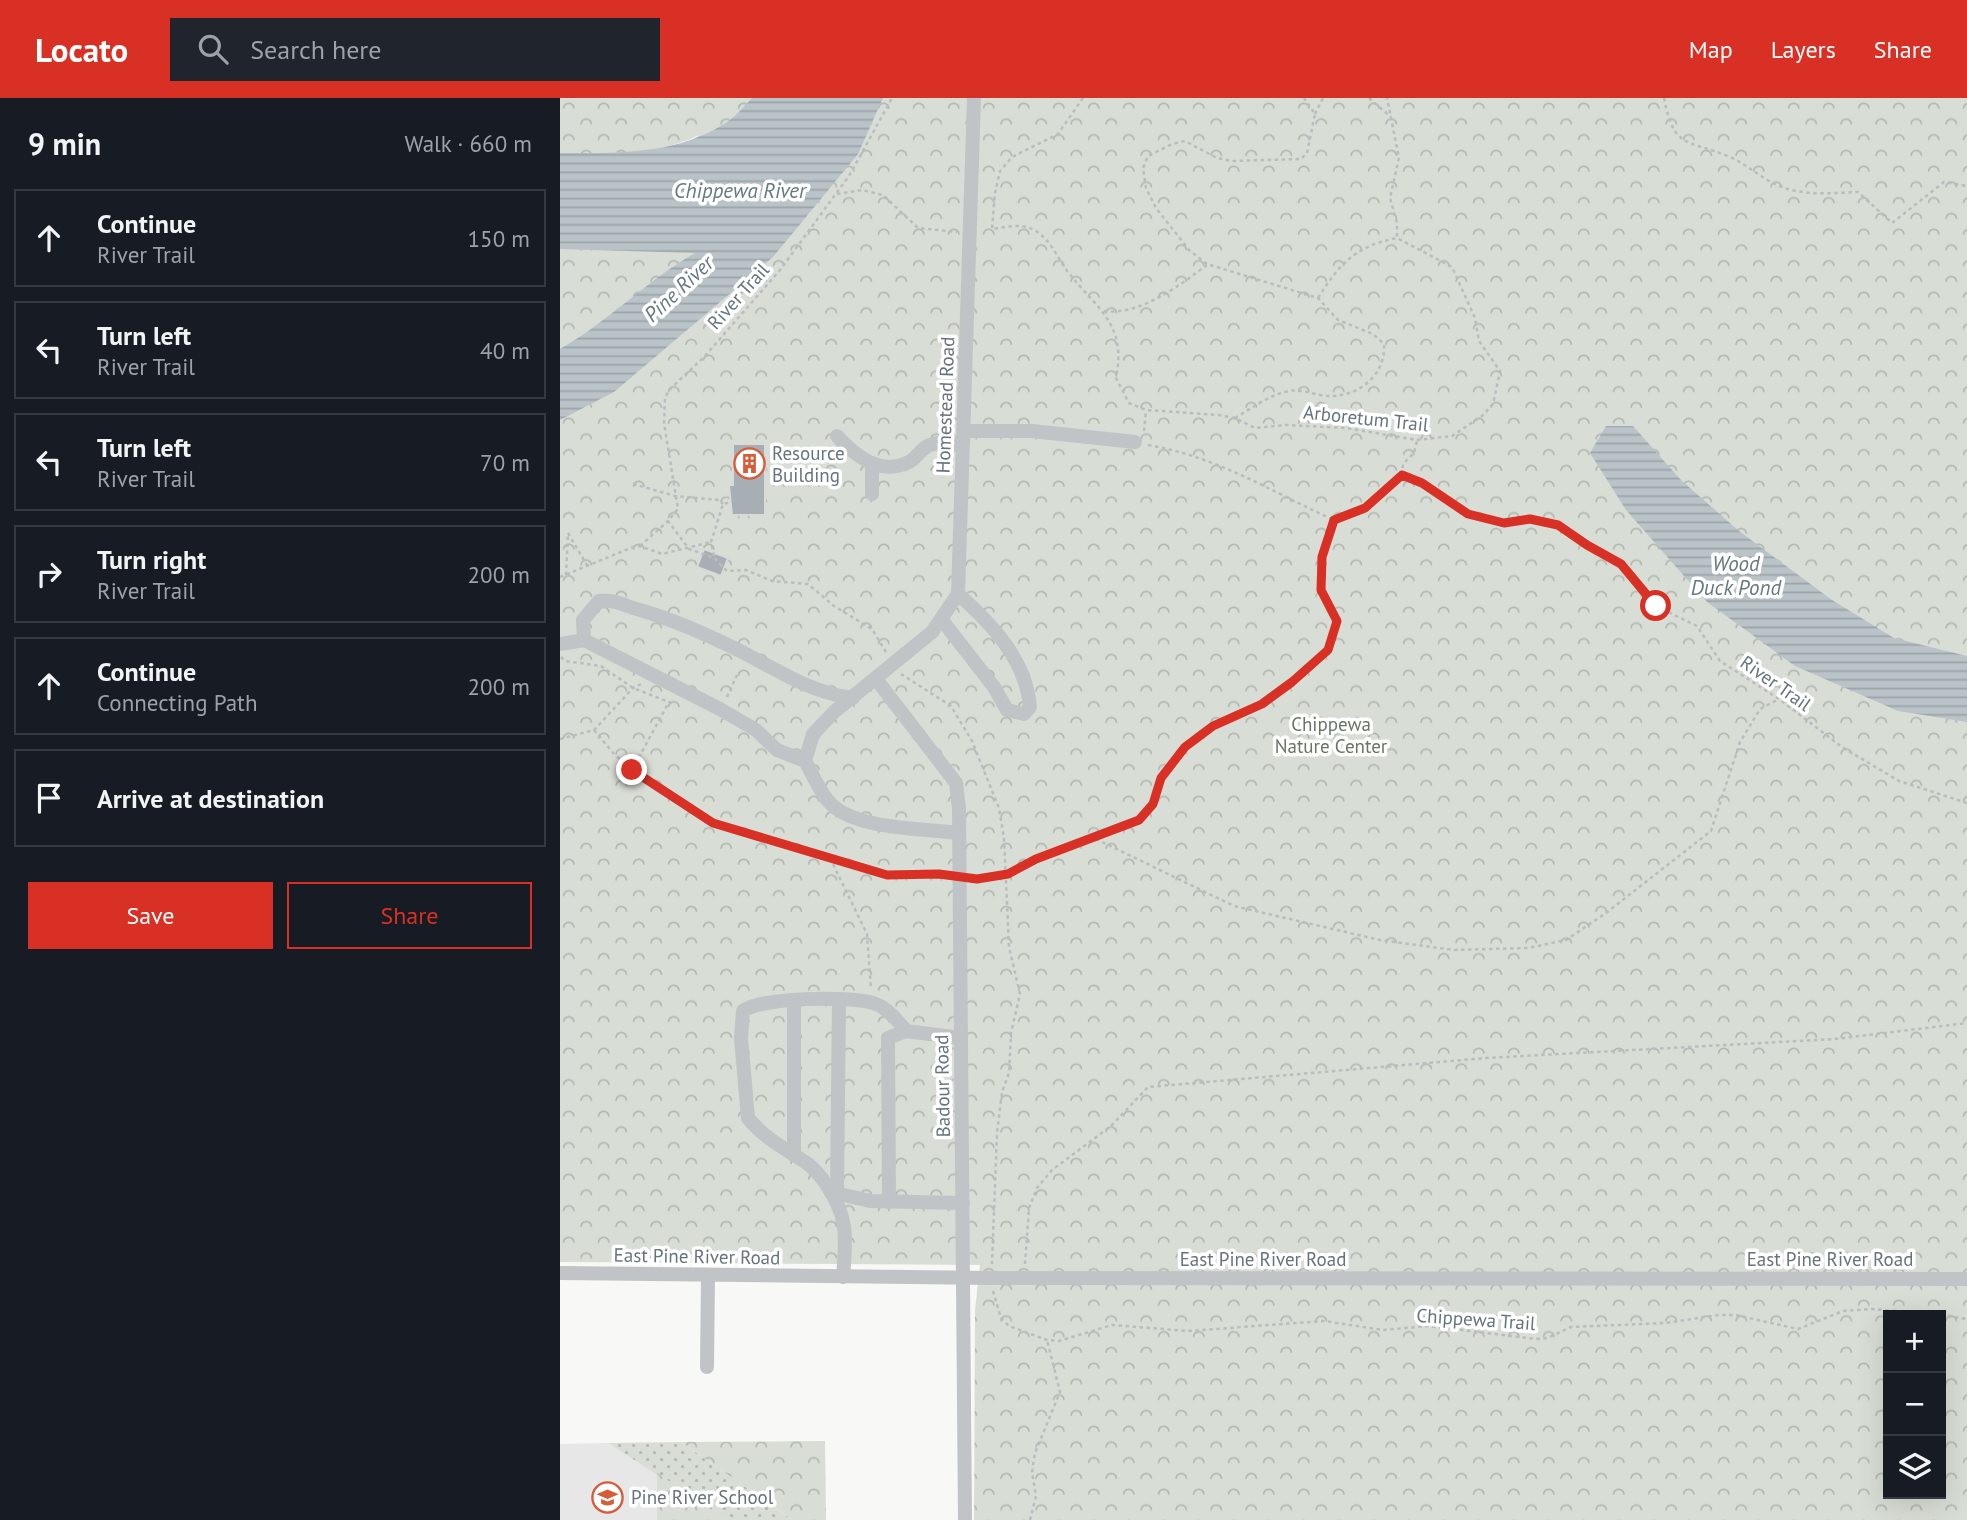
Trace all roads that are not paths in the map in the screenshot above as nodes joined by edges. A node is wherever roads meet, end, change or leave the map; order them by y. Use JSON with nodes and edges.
{"nodes":[{"id":1,"x":974,"y":98,"type":"edge"},
{"id":2,"x":837,"y":436,"type":"dead end"},
{"id":3,"x":963,"y":437,"type":"junction"},
{"id":4,"x":1135,"y":442,"type":"road end"},
{"id":5,"x":872,"y":464,"type":"junction"},
{"id":6,"x":872,"y":494,"type":"dead end"},
{"id":7,"x":958,"y":594,"type":"junction"},
{"id":8,"x":942,"y":620,"type":"junction"},
{"id":9,"x":584,"y":640,"type":"junction"},
{"id":10,"x":560,"y":644,"type":"edge"},
{"id":11,"x":876,"y":679,"type":"junction"},
{"id":12,"x":853,"y":698,"type":"junction"},
{"id":13,"x":805,"y":761,"type":"junction"},
{"id":14,"x":958,"y":832,"type":"junction"},
{"id":15,"x":839,"y":1000,"type":"junction"},
{"id":16,"x":794,"y":1002,"type":"junction"},
{"id":17,"x":906,"y":1031,"type":"junction"},
{"id":18,"x":961,"y":1038,"type":"junction"},
{"id":19,"x":794,"y":1155,"type":"junction"},
{"id":20,"x":834,"y":1193,"type":"junction"},
{"id":21,"x":870,"y":1201,"type":"junction"},
{"id":22,"x":889,"y":1202,"type":"junction"},
{"id":23,"x":963,"y":1203,"type":"junction"},
{"id":24,"x":846,"y":1229,"type":"junction"},
{"id":25,"x":560,"y":1273,"type":"edge"},
{"id":26,"x":708,"y":1275,"type":"junction"},
{"id":27,"x":844,"y":1277,"type":"junction"},
{"id":28,"x":964,"y":1278,"type":"junction"},
{"id":29,"x":1967,"y":1279,"type":"edge"},
{"id":30,"x":707,"y":1367,"type":"dead end"},
{"id":31,"x":965,"y":1520,"type":"edge"}],
"edges":[{"from":1,"to":3,"type":"street","name":"Homestead Road"},
{"from":2,"to":5,"type":"street"},
{"from":3,"to":4,"type":"street"},
{"from":3,"to":5,"type":"street"},
{"from":3,"to":7,"type":"street","name":"Homestead Road"},
{"from":5,"to":6,"type":"street"},
{"from":7,"to":8,"type":"street","name":"Homestead Road"},
{"from":7,"to":8,"type":"street"},
{"from":8,"to":11,"type":"street","name":"Homestead Road"},
{"from":9,"to":10,"type":"street"},
{"from":9,"to":12,"type":"street"},
{"from":9,"to":13,"type":"street"},
{"from":11,"to":12,"type":"street","name":"Homestead Road"},
{"from":11,"to":14,"type":"street","name":"Badour Road"},
{"from":12,"to":13,"type":"street","name":"Homestead Road"},
{"from":13,"to":14,"type":"street"},
{"from":14,"to":18,"type":"street","name":"Badour Road"},
{"from":15,"to":16,"type":"street"},
{"from":15,"to":17,"type":"street"},
{"from":15,"to":20,"type":"street"},
{"from":16,"to":19,"type":"street"},
{"from":16,"to":19,"type":"street"},
{"from":17,"to":18,"type":"street"},
{"from":17,"to":22,"type":"street"},
{"from":18,"to":23,"type":"street","name":"Badour Road"},
{"from":19,"to":20,"type":"street"},
{"from":20,"to":21,"type":"street"},
{"from":20,"to":24,"type":"street"},
{"from":21,"to":22,"type":"street"},
{"from":21,"to":24,"type":"street"},
{"from":22,"to":23,"type":"street"},
{"from":23,"to":28,"type":"street","name":"Badour Road"},
{"from":24,"to":27,"type":"street"},
{"from":25,"to":26,"type":"street","name":"East Pine River Road"},
{"from":26,"to":27,"type":"street","name":"East Pine River Road"},
{"from":26,"to":30,"type":"street"},
{"from":27,"to":28,"type":"street","name":"East Pine River Road"},
{"from":28,"to":29,"type":"street","name":"East Pine River Road"},
{"from":28,"to":31,"type":"street","name":"Badour Road"}]}
